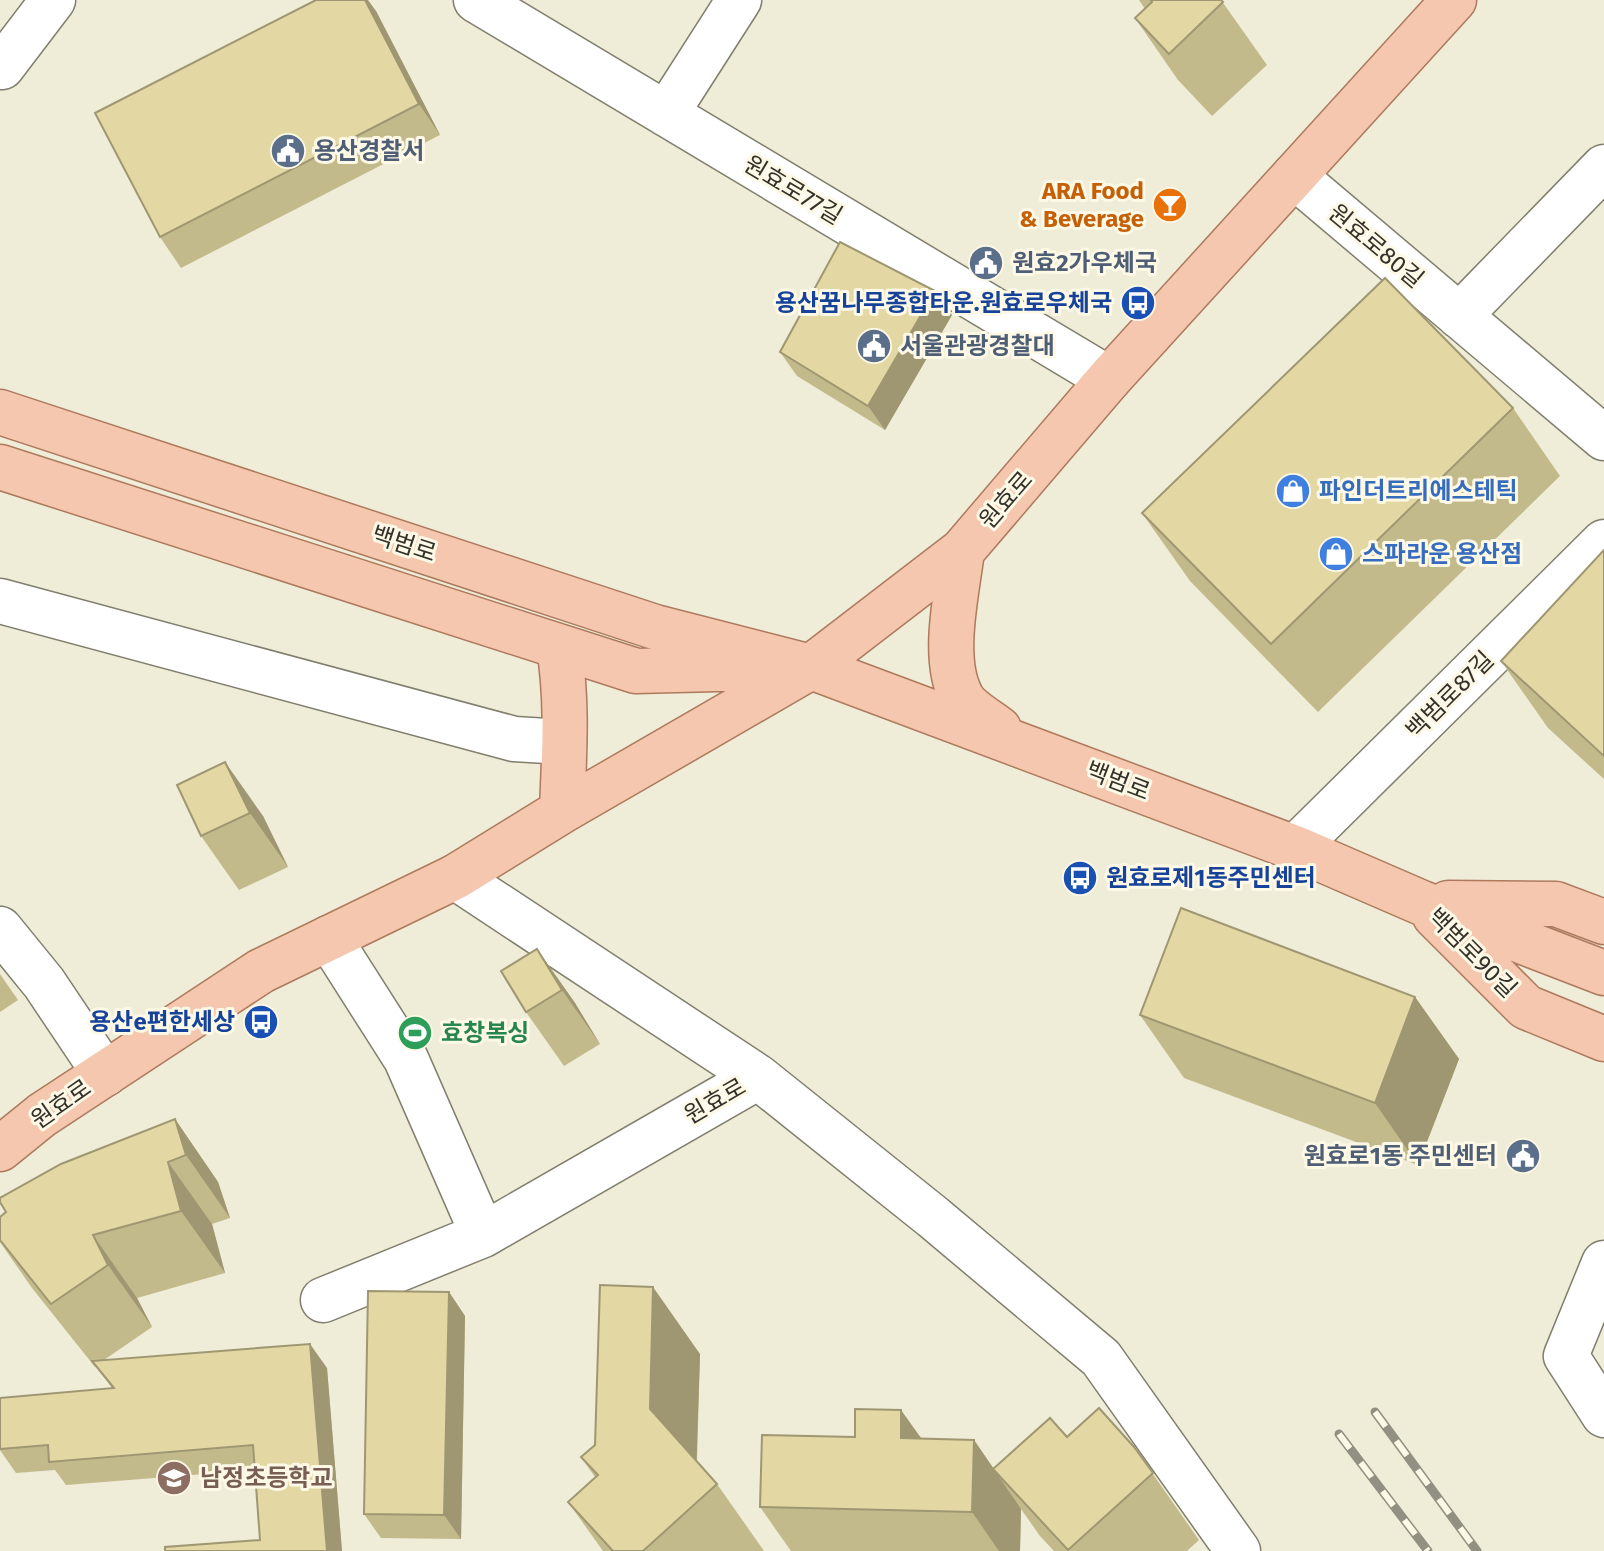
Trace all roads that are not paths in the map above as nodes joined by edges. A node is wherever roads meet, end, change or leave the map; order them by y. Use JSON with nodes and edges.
{"nodes":[{"id":1,"x":53,"y":0,"type":"edge"},
{"id":2,"x":476,"y":0,"type":"edge"},
{"id":3,"x":739,"y":0,"type":"edge"},
{"id":4,"x":1454,"y":0,"type":"edge"},
{"id":5,"x":2,"y":67,"type":"edge"},
{"id":6,"x":666,"y":114,"type":"junction"},
{"id":7,"x":1604,"y":167,"type":"edge"},
{"id":8,"x":1294,"y":176,"type":"junction"},
{"id":9,"x":1459,"y":316,"type":"junction"},
{"id":10,"x":1109,"y":379,"type":"junction"},
{"id":11,"x":0,"y":412,"type":"edge"},
{"id":12,"x":1604,"y":438,"type":"edge"},
{"id":13,"x":0,"y":467,"type":"edge"},
{"id":14,"x":1604,"y":542,"type":"edge"},
{"id":15,"x":962,"y":551,"type":"junction"},
{"id":16,"x":535,"y":587,"type":"junction"},
{"id":17,"x":0,"y":601,"type":"edge"},
{"id":18,"x":518,"y":634,"type":"junction"},
{"id":19,"x":559,"y":648,"type":"junction"},
{"id":20,"x":811,"y":667,"type":"junction"},
{"id":21,"x":564,"y":742,"type":"junction"},
{"id":22,"x":1016,"y":743,"type":"junction"},
{"id":23,"x":562,"y":811,"type":"junction"},
{"id":24,"x":1295,"y":848,"type":"junction"},
{"id":25,"x":455,"y":877,"type":"junction"},
{"id":26,"x":1422,"y":903,"type":"junction"},
{"id":27,"x":1604,"y":922,"type":"edge"},
{"id":28,"x":0,"y":929,"type":"edge"},
{"id":29,"x":329,"y":938,"type":"junction"},
{"id":30,"x":1604,"y":963,"type":"edge"},
{"id":31,"x":1604,"y":973,"type":"edge"},
{"id":32,"x":1604,"y":1039,"type":"edge"},
{"id":33,"x":105,"y":1074,"type":"junction"},
{"id":34,"x":758,"y":1077,"type":"junction"},
{"id":35,"x":0,"y":1149,"type":"edge"},
{"id":36,"x":483,"y":1235,"type":"junction"},
{"id":37,"x":1604,"y":1263,"type":"edge"},
{"id":38,"x":323,"y":1300,"type":"dead end"},
{"id":39,"x":1604,"y":1415,"type":"edge"},
{"id":40,"x":1238,"y":1551,"type":"edge"}],
"edges":[{"from":1,"to":5,"type":"street"},
{"from":2,"to":6,"type":"street","name":"원효로77길"},
{"from":3,"to":6,"type":"street"},
{"from":4,"to":8,"type":"main road","name":"원효로"},
{"from":6,"to":10,"type":"street","name":"원효로77길"},
{"from":7,"to":9,"type":"street"},
{"from":8,"to":9,"type":"street","name":"원효로80길"},
{"from":8,"to":10,"type":"main road","name":"원효로"},
{"from":9,"to":12,"type":"street","name":"원효로80길"},
{"from":10,"to":15,"type":"main road","name":"원효로"},
{"from":11,"to":16,"type":"main road","name":"백범로"},
{"from":13,"to":18,"type":"main road","name":"백범로"},
{"from":14,"to":24,"type":"street","name":"백범로87길"},
{"from":15,"to":20,"type":"main road","name":"원효로"},
{"from":15,"to":22,"type":"main road"},
{"from":16,"to":18,"type":"main road"},
{"from":16,"to":20,"type":"main road","name":"백범로"},
{"from":17,"to":21,"type":"street"},
{"from":18,"to":19,"type":"main road","name":"백범로"},
{"from":19,"to":20,"type":"main road","name":"백범로"},
{"from":19,"to":21,"type":"main road"},
{"from":20,"to":22,"type":"main road","name":"백범로"},
{"from":20,"to":23,"type":"main road","name":"원효로"},
{"from":21,"to":23,"type":"main road"},
{"from":22,"to":24,"type":"main road","name":"백범로"},
{"from":23,"to":25,"type":"main road","name":"원효로"},
{"from":24,"to":26,"type":"main road","name":"백범로"},
{"from":25,"to":29,"type":"main road","name":"원효로"},
{"from":25,"to":34,"type":"street","name":"원효로"},
{"from":26,"to":27,"type":"main road","name":"백범로90길"},
{"from":26,"to":30,"type":"main road","name":"백범로"},
{"from":26,"to":31,"type":"main road","name":"백범로"},
{"from":26,"to":32,"type":"main road","name":"백범로90길"},
{"from":28,"to":33,"type":"street"},
{"from":29,"to":33,"type":"main road","name":"원효로"},
{"from":29,"to":36,"type":"street"},
{"from":33,"to":35,"type":"main road","name":"원효로"},
{"from":34,"to":36,"type":"street","name":"원효로"},
{"from":34,"to":40,"type":"street"},
{"from":36,"to":38,"type":"street","name":"원효로"},
{"from":37,"to":39,"type":"street"}]}
